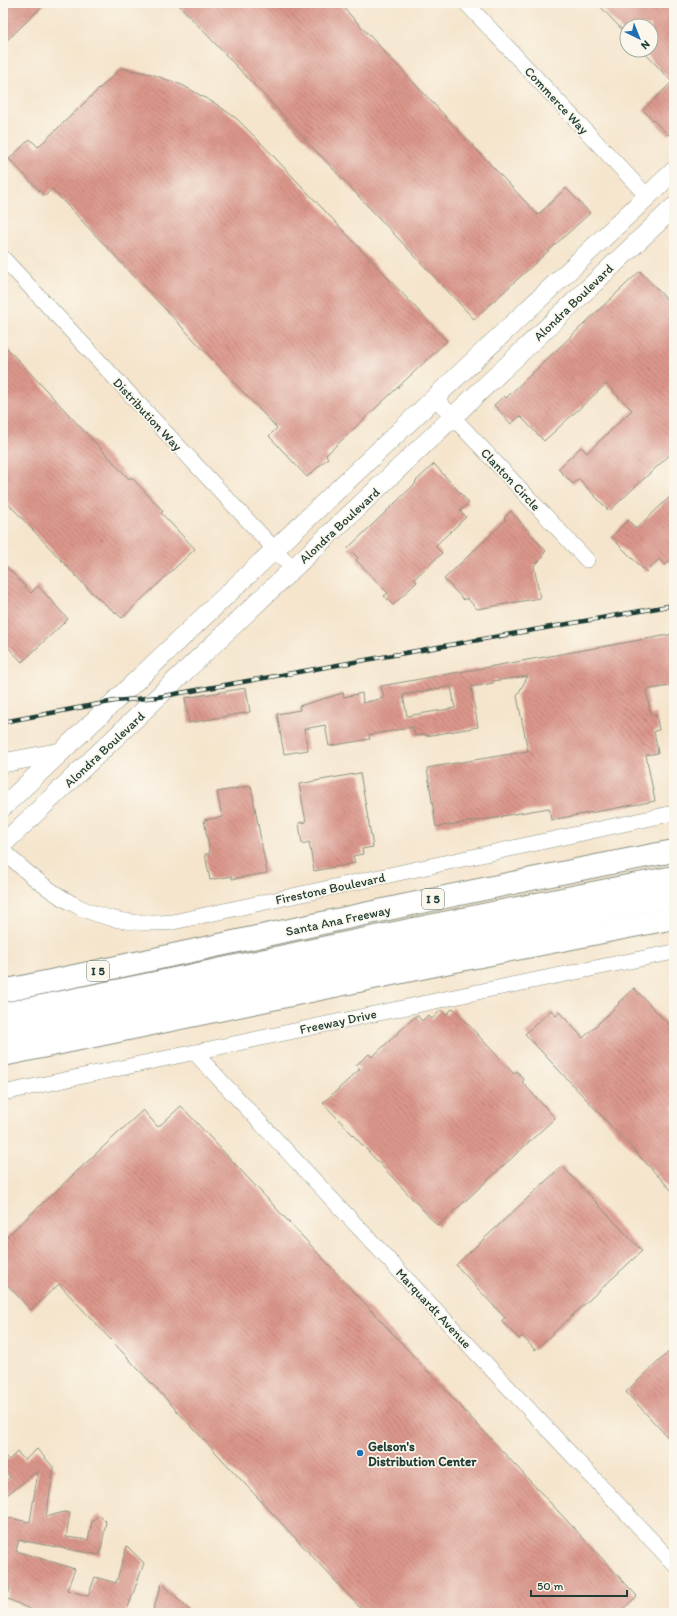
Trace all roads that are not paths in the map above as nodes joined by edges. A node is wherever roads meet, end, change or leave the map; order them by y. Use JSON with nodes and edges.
{"nodes":[{"id":1,"x":466,"y":3,"type":"edge"},
{"id":2,"x":674,"y":171,"type":"edge"},
{"id":3,"x":647,"y":196,"type":"junction"},
{"id":4,"x":674,"y":207,"type":"edge"},
{"id":5,"x":3,"y":258,"type":"edge"},
{"id":6,"x":435,"y":398,"type":"junction"},
{"id":7,"x":453,"y":417,"type":"junction"},
{"id":8,"x":275,"y":550,"type":"junction"},
{"id":9,"x":587,"y":560,"type":"dead end"},
{"id":10,"x":293,"y":569,"type":"junction"},
{"id":11,"x":61,"y":752,"type":"junction"},
{"id":12,"x":3,"y":763,"type":"edge"},
{"id":13,"x":3,"y":808,"type":"edge"},
{"id":14,"x":674,"y":814,"type":"edge"},
{"id":15,"x":3,"y":844,"type":"edge"},
{"id":16,"x":3,"y":851,"type":"edge"},
{"id":17,"x":674,"y":851,"type":"edge"},
{"id":18,"x":674,"y":877,"type":"edge"},
{"id":19,"x":674,"y":896,"type":"edge"},
{"id":20,"x":674,"y":918,"type":"edge"},
{"id":21,"x":674,"y":952,"type":"edge"},
{"id":22,"x":3,"y":991,"type":"edge"},
{"id":23,"x":3,"y":1014,"type":"edge"},
{"id":24,"x":3,"y":1035,"type":"edge"},
{"id":25,"x":194,"y":1052,"type":"junction"},
{"id":26,"x":3,"y":1055,"type":"edge"},
{"id":27,"x":3,"y":1093,"type":"edge"},
{"id":28,"x":674,"y":1564,"type":"edge"}],
"edges":[{"from":1,"to":3,"type":"street","name":"Commerce Way"},
{"from":2,"to":3,"type":"main road","name":"Alondra Boulevard"},
{"from":3,"to":6,"type":"main road","name":"Alondra Boulevard"},
{"from":4,"to":7,"type":"main road","name":"Alondra Boulevard"},
{"from":5,"to":8,"type":"street","name":"Distribution Way"},
{"from":6,"to":7,"type":"street","name":"Clanton Circle"},
{"from":6,"to":8,"type":"main road","name":"Alondra Boulevard"},
{"from":7,"to":9,"type":"street","name":"Clanton Circle"},
{"from":7,"to":10,"type":"main road","name":"Alondra Boulevard"},
{"from":8,"to":10,"type":"street","name":"Distribution Way"},
{"from":8,"to":11,"type":"main road","name":"Alondra Boulevard"},
{"from":10,"to":15,"type":"main road","name":"Alondra Boulevard"},
{"from":11,"to":12,"type":"main road"},
{"from":11,"to":13,"type":"main road","name":"Alondra Boulevard"},
{"from":14,"to":16,"type":"street","name":"Firestone Boulevard"},
{"from":17,"to":22,"type":"highway","name":"Santa Ana Freeway","number":"I 5"},
{"from":18,"to":23,"type":"highway"},
{"from":19,"to":24,"type":"highway"},
{"from":20,"to":26,"type":"highway"},
{"from":21,"to":25,"type":"street","name":"Freeway Drive"},
{"from":25,"to":27,"type":"street","name":"Freeway Drive"},
{"from":25,"to":28,"type":"street","name":"Marquardt Avenue"}]}
